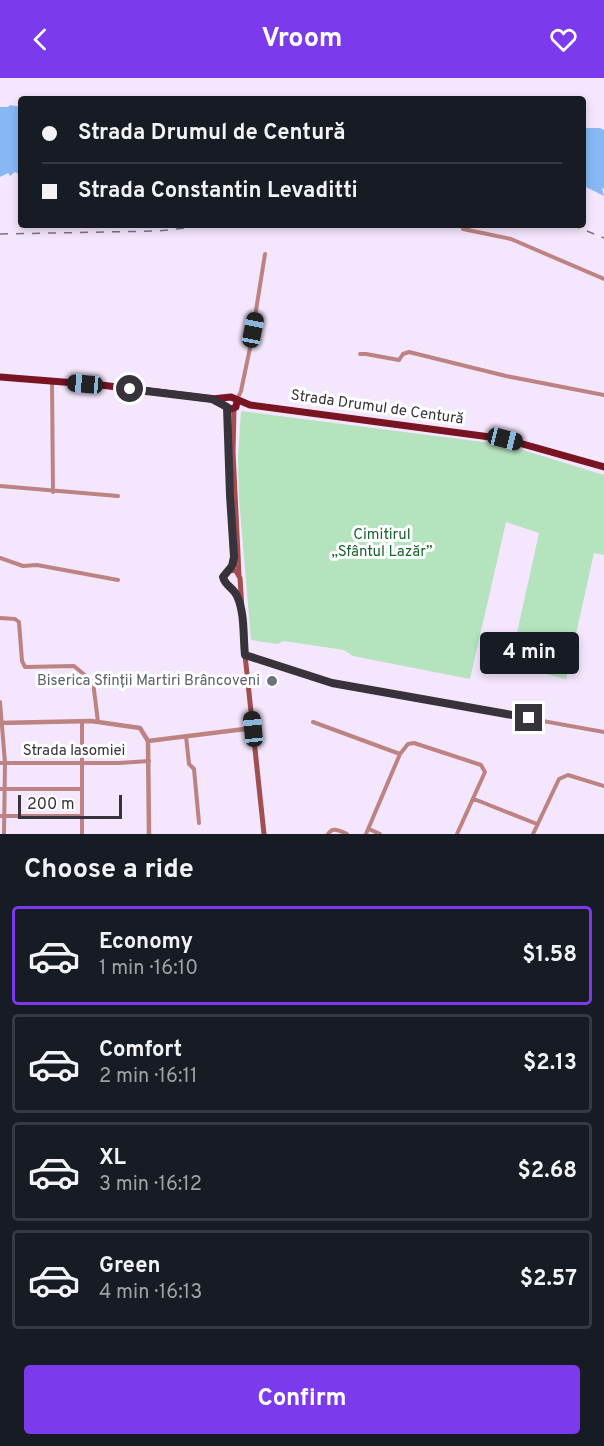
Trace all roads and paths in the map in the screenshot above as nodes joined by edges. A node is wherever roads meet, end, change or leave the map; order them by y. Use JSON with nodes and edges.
{"nodes":[{"id":1,"x":463,"y":229,"type":"dead end"},
{"id":2,"x":265,"y":254,"type":"dead end"},
{"id":3,"x":604,"y":279,"type":"edge"},
{"id":4,"x":360,"y":354,"type":"dead end"},
{"id":5,"x":0,"y":377,"type":"edge"},
{"id":6,"x":52,"y":381,"type":"junction"},
{"id":7,"x":604,"y":395,"type":"edge"},
{"id":8,"x":231,"y":405,"type":"junction"},
{"id":9,"x":604,"y":467,"type":"edge"},
{"id":10,"x":0,"y":486,"type":"edge"},
{"id":11,"x":53,"y":492,"type":"junction"},
{"id":12,"x":118,"y":496,"type":"dead end"},
{"id":13,"x":0,"y":558,"type":"edge"},
{"id":14,"x":229,"y":570,"type":"junction"},
{"id":15,"x":239,"y":578,"type":"junction"},
{"id":16,"x":118,"y":580,"type":"dead end"},
{"id":17,"x":230,"y":586,"type":"junction"},
{"id":18,"x":241,"y":606,"type":"junction"},
{"id":19,"x":0,"y":618,"type":"edge"},
{"id":20,"x":245,"y":655,"type":"junction"},
{"id":21,"x":0,"y":702,"type":"edge"},
{"id":22,"x":82,"y":721,"type":"junction"},
{"id":23,"x":98,"y":722,"type":"junction"},
{"id":24,"x":313,"y":722,"type":"dead end"},
{"id":25,"x":1,"y":723,"type":"edge"},
{"id":26,"x":253,"y":729,"type":"junction"},
{"id":27,"x":604,"y":732,"type":"edge"},
{"id":28,"x":186,"y":736,"type":"junction"},
{"id":29,"x":148,"y":741,"type":"junction"},
{"id":30,"x":400,"y":754,"type":"junction"},
{"id":31,"x":149,"y":761,"type":"junction"},
{"id":32,"x":2,"y":763,"type":"edge"},
{"id":33,"x":82,"y":763,"type":"junction"},
{"id":34,"x":604,"y":785,"type":"edge"},
{"id":35,"x":3,"y":789,"type":"edge"},
{"id":36,"x":82,"y":789,"type":"junction"},
{"id":37,"x":474,"y":799,"type":"junction"},
{"id":38,"x":2,"y":816,"type":"edge"},
{"id":39,"x":82,"y":816,"type":"junction"},
{"id":40,"x":199,"y":823,"type":"dead end"},
{"id":41,"x":537,"y":824,"type":"junction"},
{"id":42,"x":369,"y":829,"type":"junction"},
{"id":43,"x":4,"y":834,"type":"edge"},
{"id":44,"x":82,"y":834,"type":"edge"},
{"id":45,"x":149,"y":834,"type":"edge"},
{"id":46,"x":264,"y":834,"type":"edge"},
{"id":47,"x":328,"y":834,"type":"edge"},
{"id":48,"x":347,"y":834,"type":"edge"},
{"id":49,"x":366,"y":834,"type":"edge"},
{"id":50,"x":380,"y":834,"type":"edge"},
{"id":51,"x":457,"y":834,"type":"edge"},
{"id":52,"x":533,"y":834,"type":"edge"}],
"edges":[{"from":1,"to":3,"type":"street"},
{"from":2,"to":8,"type":"street"},
{"from":4,"to":7,"type":"street"},
{"from":5,"to":6,"type":"highway"},
{"from":6,"to":8,"type":"highway"},
{"from":6,"to":11,"type":"street"},
{"from":8,"to":9,"type":"highway","name":"Strada Drumul de Centură"},
{"from":8,"to":14,"type":"main road"},
{"from":8,"to":15,"type":"main road"},
{"from":10,"to":11,"type":"street"},
{"from":11,"to":12,"type":"street"},
{"from":13,"to":16,"type":"street"},
{"from":14,"to":15,"type":"main road"},
{"from":14,"to":17,"type":"main road"},
{"from":15,"to":17,"type":"main road"},
{"from":15,"to":18,"type":"main road"},
{"from":17,"to":18,"type":"main road"},
{"from":18,"to":20,"type":"main road"},
{"from":19,"to":23,"type":"street"},
{"from":20,"to":26,"type":"main road"},
{"from":20,"to":27,"type":"street"},
{"from":21,"to":25,"type":"street"},
{"from":22,"to":23,"type":"street"},
{"from":22,"to":25,"type":"street"},
{"from":22,"to":33,"type":"street"},
{"from":23,"to":29,"type":"street"},
{"from":24,"to":30,"type":"street"},
{"from":25,"to":32,"type":"street"},
{"from":26,"to":28,"type":"street"},
{"from":26,"to":46,"type":"main road"},
{"from":28,"to":29,"type":"street"},
{"from":28,"to":40,"type":"street"},
{"from":29,"to":31,"type":"street"},
{"from":30,"to":37,"type":"street"},
{"from":30,"to":42,"type":"street"},
{"from":31,"to":33,"type":"street","name":"Strada Iasomiei"},
{"from":31,"to":45,"type":"street"},
{"from":32,"to":33,"type":"street","name":"Strada Iasomiei"},
{"from":32,"to":35,"type":"street"},
{"from":33,"to":36,"type":"street"},
{"from":34,"to":41,"type":"street"},
{"from":35,"to":36,"type":"street"},
{"from":35,"to":38,"type":"street"},
{"from":36,"to":39,"type":"street"},
{"from":37,"to":41,"type":"street"},
{"from":37,"to":51,"type":"street"},
{"from":38,"to":39,"type":"street"},
{"from":38,"to":43,"type":"street"},
{"from":39,"to":44,"type":"street"},
{"from":41,"to":52,"type":"street"},
{"from":42,"to":49,"type":"street"},
{"from":42,"to":50,"type":"street"},
{"from":47,"to":48,"type":"street"}]}
